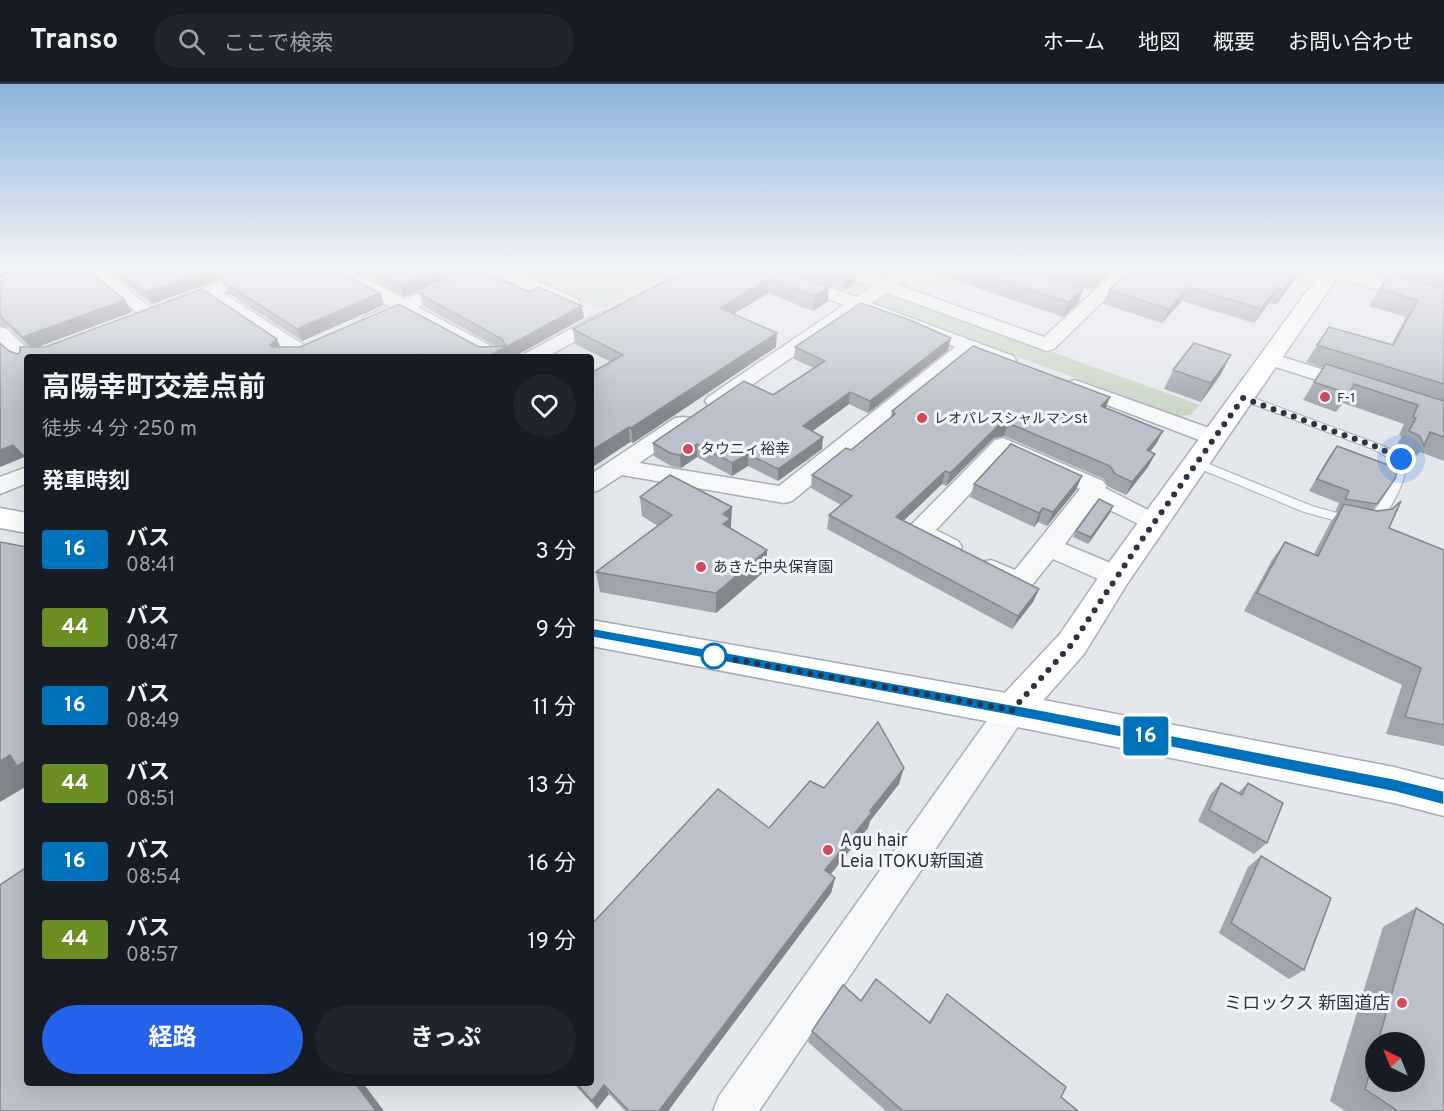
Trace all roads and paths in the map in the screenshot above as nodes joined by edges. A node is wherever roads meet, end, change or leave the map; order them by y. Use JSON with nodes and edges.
{"nodes":[{"id":1,"x":145,"y":317,"type":"edge"},
{"id":2,"x":244,"y":317,"type":"edge"},
{"id":3,"x":382,"y":317,"type":"edge"},
{"id":4,"x":423,"y":317,"type":"edge"},
{"id":5,"x":841,"y":317,"type":"edge"},
{"id":6,"x":894,"y":317,"type":"edge"},
{"id":7,"x":970,"y":317,"type":"edge"},
{"id":8,"x":1076,"y":317,"type":"edge"},
{"id":9,"x":1298,"y":317,"type":"edge"},
{"id":10,"x":603,"y":318,"type":"edge"},
{"id":11,"x":130,"y":322,"type":"edge"},
{"id":12,"x":353,"y":329,"type":"edge"},
{"id":13,"x":0,"y":333,"type":"edge"},
{"id":14,"x":321,"y":342,"type":"edge"},
{"id":15,"x":969,"y":346,"type":"junction"},
{"id":16,"x":33,"y":354,"type":"edge"},
{"id":17,"x":294,"y":354,"type":"edge"},
{"id":18,"x":491,"y":354,"type":"edge"},
{"id":19,"x":538,"y":354,"type":"edge"},
{"id":20,"x":1270,"y":359,"type":"junction"},
{"id":21,"x":1023,"y":366,"type":"edge"},
{"id":22,"x":1055,"y":378,"type":"edge"},
{"id":23,"x":1379,"y":394,"type":"edge"},
{"id":24,"x":1243,"y":398,"type":"junction"},
{"id":25,"x":1215,"y":438,"type":"junction"},
{"id":26,"x":1197,"y":463,"type":"junction"},
{"id":27,"x":617,"y":467,"type":"junction"},
{"id":28,"x":24,"y":475,"type":"edge"},
{"id":29,"x":594,"y":483,"type":"edge"},
{"id":30,"x":0,"y":486,"type":"edge"},
{"id":31,"x":1091,"y":491,"type":"junction"},
{"id":32,"x":0,"y":518,"type":"edge"},
{"id":33,"x":24,"y":522,"type":"edge"},
{"id":34,"x":1153,"y":523,"type":"junction"},
{"id":35,"x":1048,"y":547,"type":"junction"},
{"id":36,"x":1116,"y":576,"type":"junction"},
{"id":37,"x":594,"y":634,"type":"edge"},
{"id":38,"x":1012,"y":710,"type":"junction"},
{"id":39,"x":1444,"y":798,"type":"edge"},
{"id":40,"x":734,"y":1111,"type":"edge"}],
"edges":[{"from":1,"to":11,"type":"street"},
{"from":2,"to":17,"type":"street"},
{"from":3,"to":12,"type":"street"},
{"from":4,"to":18,"type":"street"},
{"from":5,"to":27,"type":"street"},
{"from":6,"to":15,"type":"street"},
{"from":7,"to":8,"type":"street"},
{"from":9,"to":20,"type":"street"},
{"from":10,"to":19,"type":"street"},
{"from":13,"to":16,"type":"street"},
{"from":14,"to":17,"type":"street"},
{"from":15,"to":21,"type":"street"},
{"from":15,"to":27,"type":"street"},
{"from":20,"to":23,"type":"street"},
{"from":20,"to":24,"type":"street"},
{"from":22,"to":25,"type":"street"},
{"from":24,"to":25,"type":"street"},
{"from":24,"to":26,"type":"lane"},
{"from":25,"to":26,"type":"street"},
{"from":26,"to":34,"type":"street"},
{"from":27,"to":29,"type":"street"},
{"from":28,"to":30,"type":"street"},
{"from":31,"to":34,"type":"street"},
{"from":31,"to":35,"type":"street"},
{"from":31,"to":35,"type":"street"},
{"from":32,"to":33,"type":"street"},
{"from":34,"to":36,"type":"street"},
{"from":35,"to":36,"type":"street"},
{"from":36,"to":38,"type":"street"},
{"from":37,"to":38,"type":"street"},
{"from":38,"to":39,"type":"street"},
{"from":38,"to":40,"type":"street"}]}
